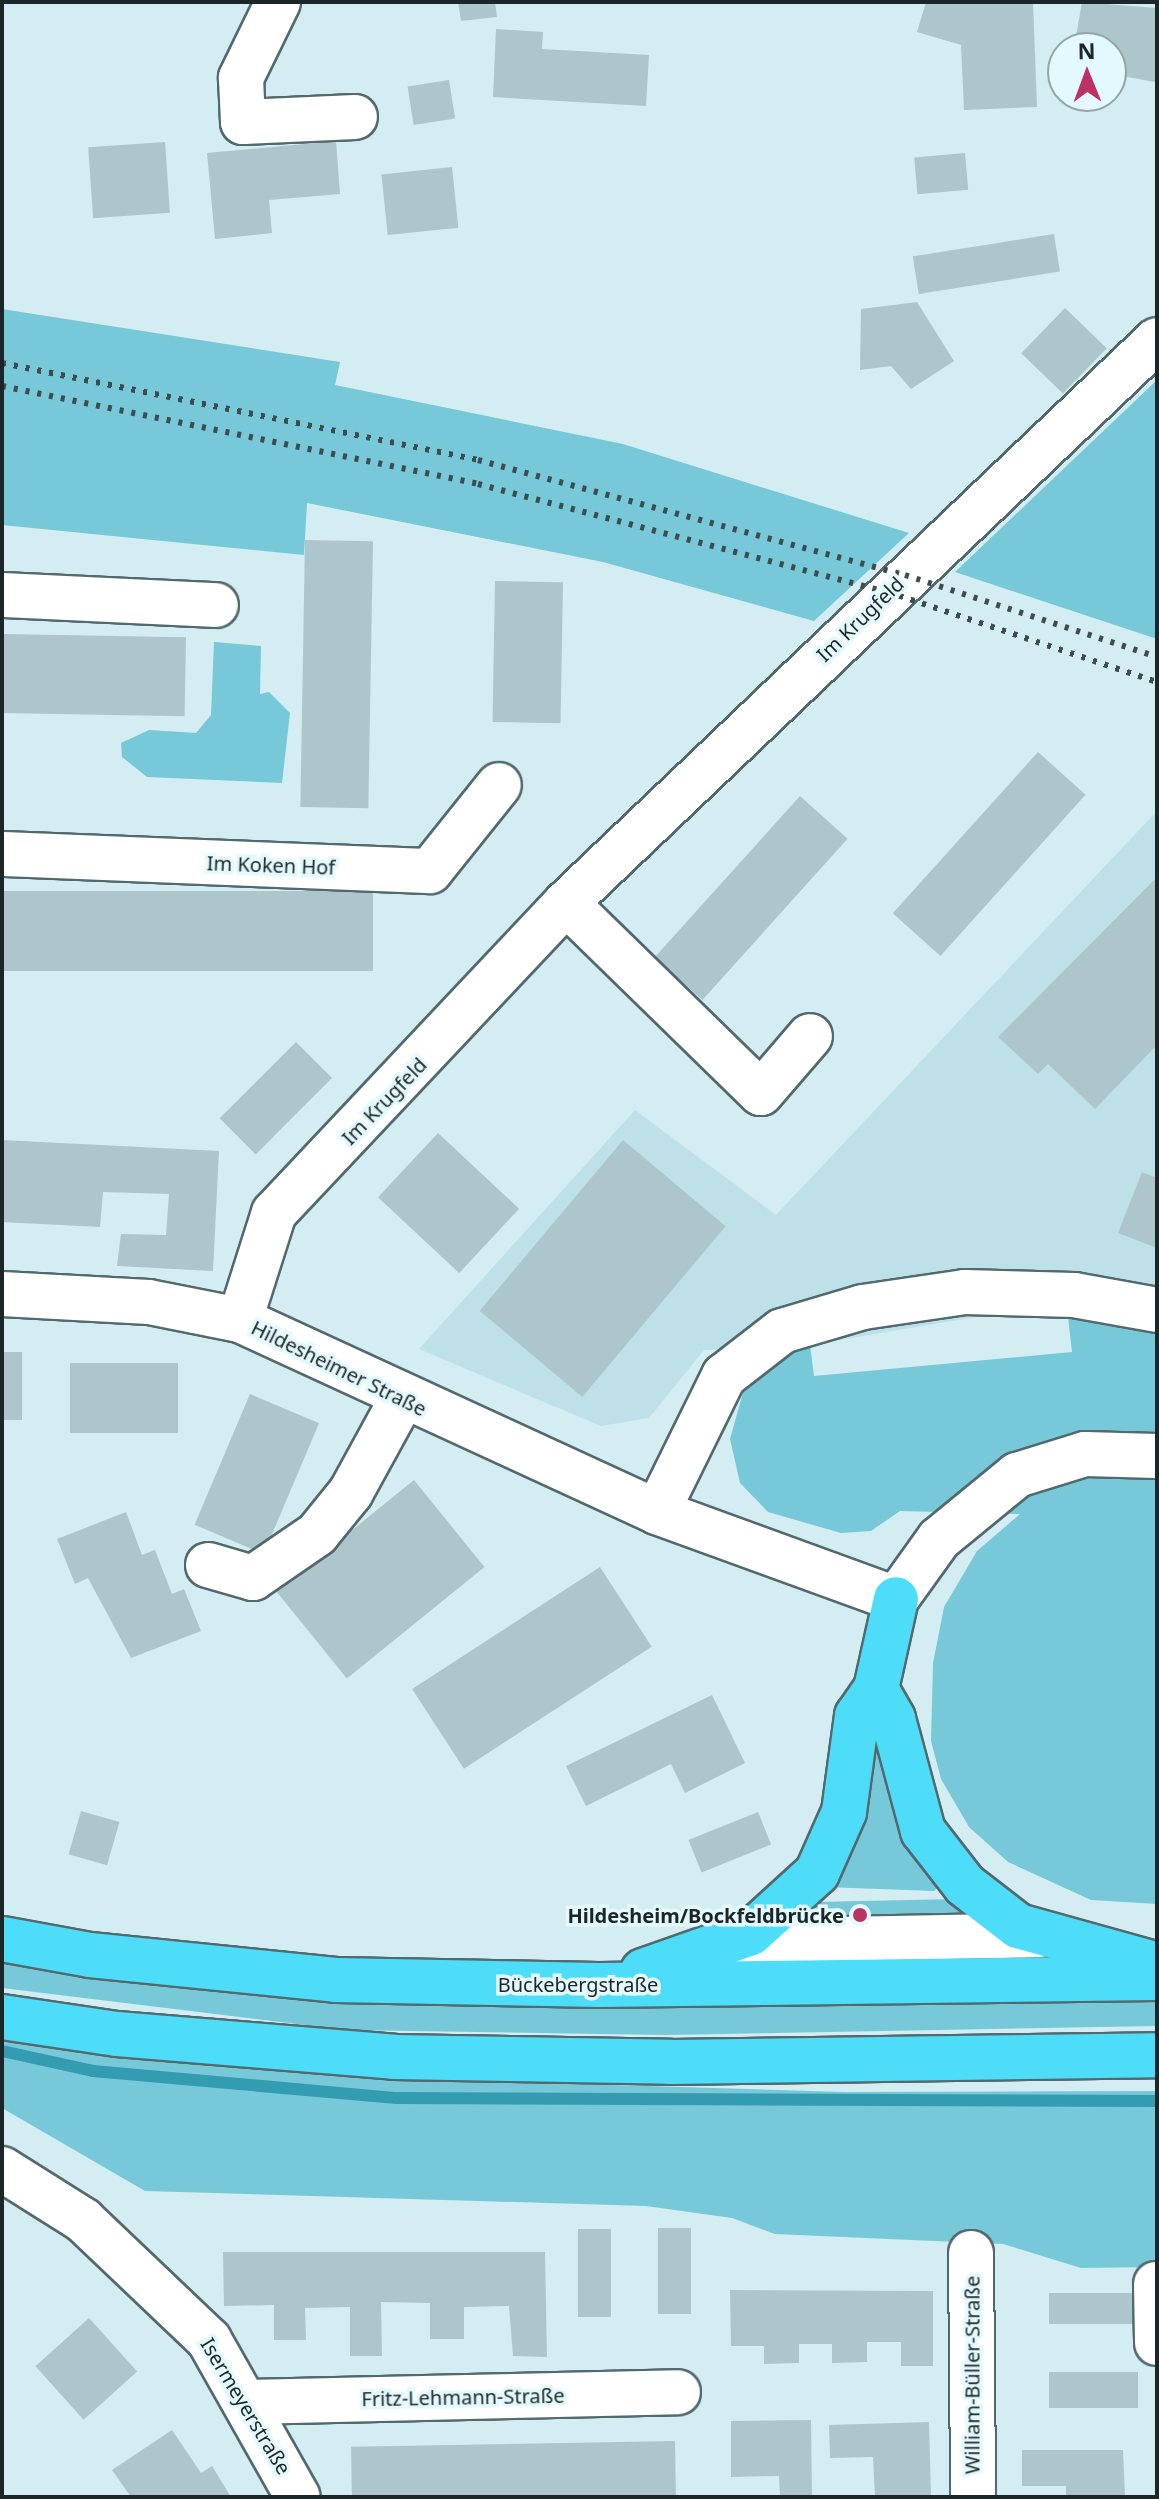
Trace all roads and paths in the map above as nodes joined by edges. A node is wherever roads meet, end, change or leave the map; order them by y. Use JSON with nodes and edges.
{"nodes":[{"id":1,"x":278,"y":2,"type":"edge"},
{"id":2,"x":355,"y":117,"type":"dead end"},
{"id":3,"x":1157,"y":340,"type":"edge"},
{"id":4,"x":2,"y":595,"type":"edge"},
{"id":5,"x":216,"y":605,"type":"dead end"},
{"id":6,"x":499,"y":785,"type":"dead end"},
{"id":7,"x":2,"y":854,"type":"edge"},
{"id":8,"x":566,"y":903,"type":"junction"},
{"id":9,"x":810,"y":1036,"type":"dead end"},
{"id":10,"x":2,"y":1294,"type":"edge"},
{"id":11,"x":1157,"y":1310,"type":"edge"},
{"id":12,"x":240,"y":1320,"type":"junction"},
{"id":13,"x":402,"y":1399,"type":"junction"},
{"id":14,"x":1157,"y":1456,"type":"edge"},
{"id":15,"x":657,"y":1512,"type":"junction"},
{"id":16,"x":208,"y":1565,"type":"dead end"},
{"id":17,"x":896,"y":1599,"type":"junction"},
{"id":18,"x":876,"y":1689,"type":"junction"},
{"id":19,"x":1040,"y":1935,"type":"junction"},
{"id":20,"x":2,"y":1939,"type":"edge"},
{"id":21,"x":733,"y":1941,"type":"junction"},
{"id":22,"x":1157,"y":1964,"type":"edge"},
{"id":23,"x":1157,"y":1978,"type":"edge"},
{"id":24,"x":599,"y":1985,"type":"junction"},
{"id":25,"x":2,"y":2017,"type":"edge"},
{"id":26,"x":1157,"y":2055,"type":"edge"},
{"id":27,"x":2,"y":2169,"type":"edge"},
{"id":28,"x":971,"y":2253,"type":"dead end"},
{"id":29,"x":1156,"y":2284,"type":"edge"},
{"id":30,"x":1157,"y":2343,"type":"edge"},
{"id":31,"x":678,"y":2392,"type":"dead end"},
{"id":32,"x":247,"y":2402,"type":"junction"},
{"id":33,"x":298,"y":2497,"type":"edge"},
{"id":34,"x":973,"y":2497,"type":"edge"}],
"edges":[{"from":1,"to":2,"type":"street"},
{"from":3,"to":8,"type":"street","name":"Im Krugfeld"},
{"from":4,"to":5,"type":"street"},
{"from":6,"to":7,"type":"street","name":"Im Koken Hof"},
{"from":8,"to":9,"type":"street"},
{"from":8,"to":12,"type":"street","name":"Im Krugfeld"},
{"from":10,"to":12,"type":"street","name":"Hildesheimer Straße"},
{"from":11,"to":15,"type":"street"},
{"from":12,"to":13,"type":"street","name":"Hildesheimer Straße"},
{"from":13,"to":15,"type":"street","name":"Hildesheimer Straße"},
{"from":13,"to":16,"type":"street"},
{"from":14,"to":17,"type":"street"},
{"from":15,"to":17,"type":"street","name":"Hildesheimer Straße"},
{"from":17,"to":18,"type":"highway"},
{"from":18,"to":19,"type":"highway"},
{"from":18,"to":21,"type":"highway"},
{"from":19,"to":21,"type":"street"},
{"from":19,"to":22,"type":"highway"},
{"from":20,"to":24,"type":"highway","name":"Bückebergstraße"},
{"from":21,"to":24,"type":"highway"},
{"from":23,"to":24,"type":"highway","name":"Bückebergstraße"},
{"from":25,"to":26,"type":"highway"},
{"from":27,"to":32,"type":"street","name":"Isermeyerstraße"},
{"from":28,"to":34,"type":"street","name":"William-Büller-Straße"},
{"from":29,"to":30,"type":"street"},
{"from":31,"to":32,"type":"street","name":"Fritz-Lehmann-Straße"},
{"from":32,"to":33,"type":"street","name":"Isermeyerstraße"}]}
